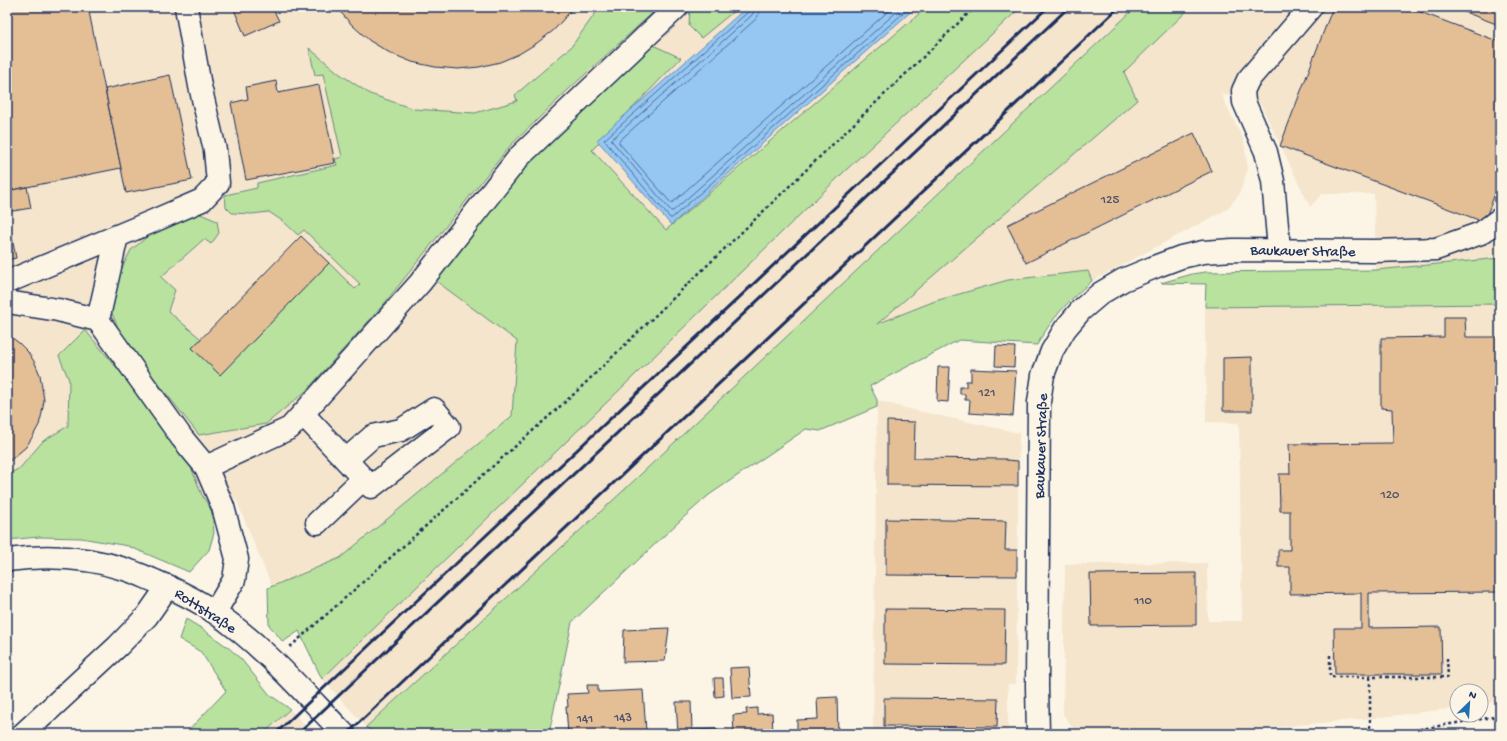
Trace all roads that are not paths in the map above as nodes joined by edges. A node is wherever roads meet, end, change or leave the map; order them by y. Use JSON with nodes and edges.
{"nodes":[{"id":1,"x":186,"y":7,"type":"edge"},
{"id":2,"x":677,"y":7,"type":"edge"},
{"id":3,"x":1311,"y":7,"type":"edge"},
{"id":4,"x":1500,"y":219,"type":"edge"},
{"id":5,"x":117,"y":236,"type":"junction"},
{"id":6,"x":1278,"y":249,"type":"junction"},
{"id":7,"x":7,"y":282,"type":"edge"},
{"id":8,"x":7,"y":302,"type":"edge"},
{"id":9,"x":98,"y":320,"type":"junction"},
{"id":10,"x":303,"y":414,"type":"junction"},
{"id":11,"x":346,"y":460,"type":"junction"},
{"id":12,"x":206,"y":467,"type":"junction"},
{"id":13,"x":363,"y":479,"type":"junction"},
{"id":14,"x":317,"y":523,"type":"dead end"},
{"id":15,"x":7,"y":560,"type":"edge"},
{"id":16,"x":168,"y":586,"type":"junction"},
{"id":17,"x":215,"y":612,"type":"junction"},
{"id":18,"x":23,"y":734,"type":"edge"},
{"id":19,"x":344,"y":734,"type":"edge"},
{"id":20,"x":1038,"y":734,"type":"edge"}],
"edges":[{"from":1,"to":5,"type":"street"},
{"from":2,"to":10,"type":"street"},
{"from":3,"to":6,"type":"street"},
{"from":4,"to":6,"type":"street","name":"Baukauer Straße"},
{"from":5,"to":7,"type":"street"},
{"from":5,"to":9,"type":"street"},
{"from":6,"to":20,"type":"street","name":"Baukauer Straße"},
{"from":8,"to":9,"type":"street"},
{"from":9,"to":12,"type":"street"},
{"from":10,"to":11,"type":"street"},
{"from":10,"to":12,"type":"street"},
{"from":11,"to":13,"type":"street"},
{"from":11,"to":13,"type":"street"},
{"from":12,"to":17,"type":"street"},
{"from":13,"to":14,"type":"street"},
{"from":15,"to":16,"type":"street","name":"Rottstraße"},
{"from":16,"to":17,"type":"street","name":"Rottstraße"},
{"from":16,"to":18,"type":"street"},
{"from":17,"to":19,"type":"street","name":"Rottstraße"}]}
